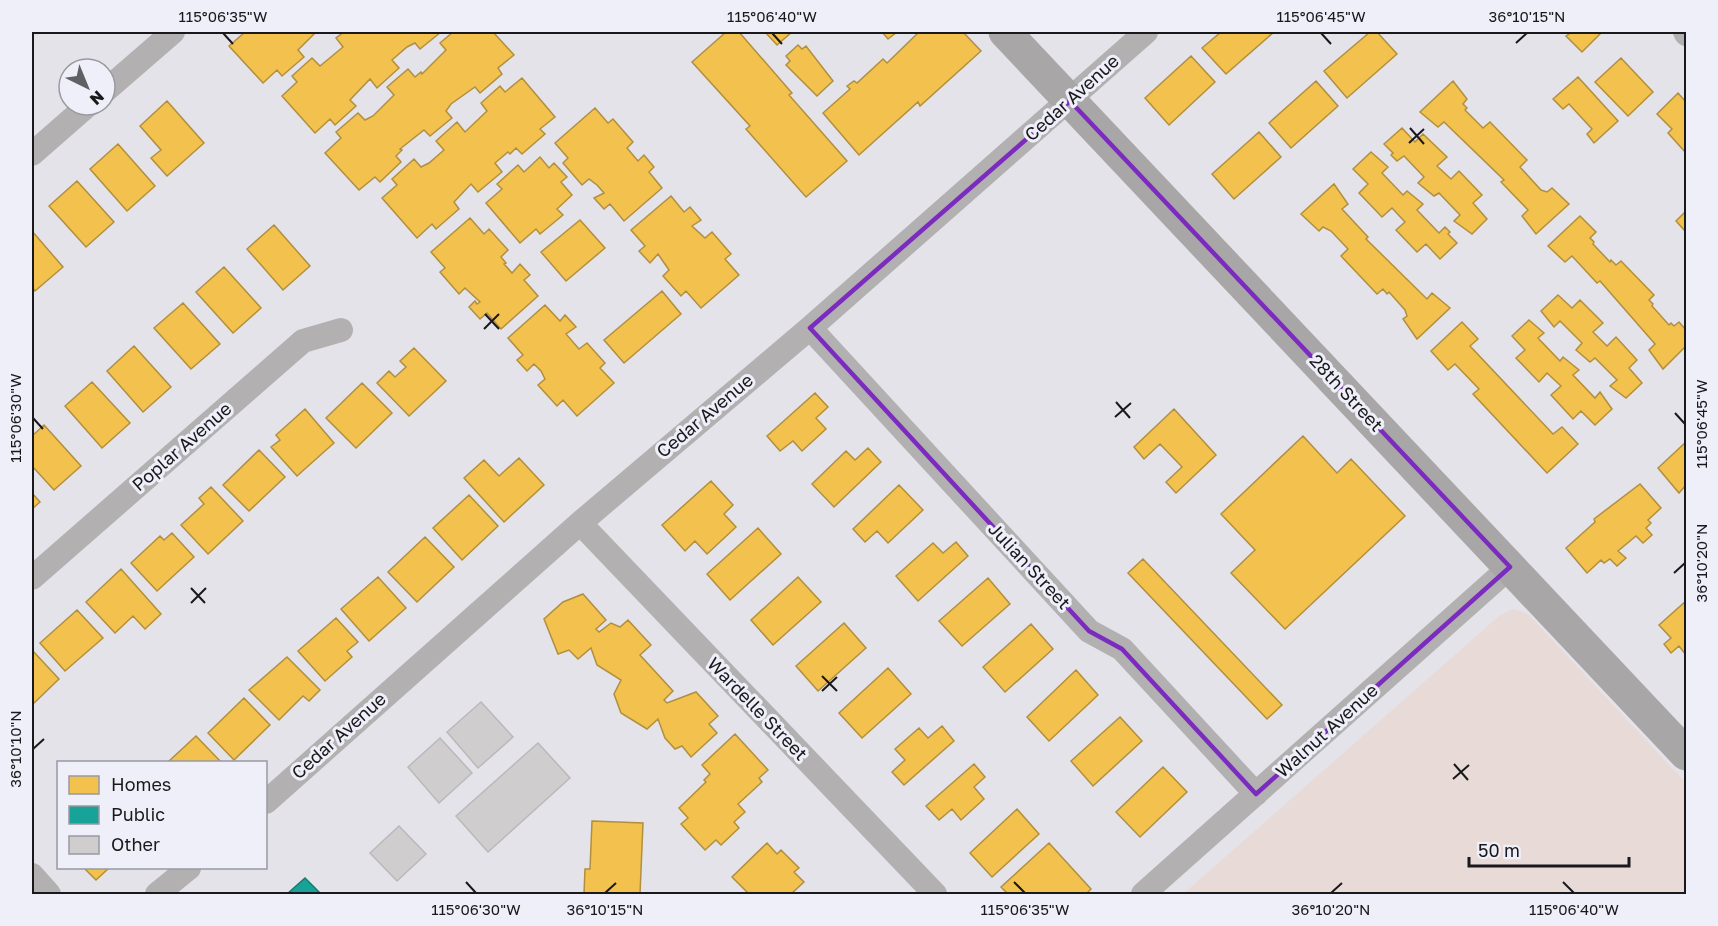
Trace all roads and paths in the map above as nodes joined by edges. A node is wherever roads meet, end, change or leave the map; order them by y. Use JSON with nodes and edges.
{"nodes":[{"id":1,"x":173,"y":32,"type":"edge"},
{"id":2,"x":1005,"y":32,"type":"edge"},
{"id":3,"x":1146,"y":32,"type":"edge"},
{"id":4,"x":117,"y":81,"type":"edge"},
{"id":5,"x":1070,"y":101,"type":"junction"},
{"id":6,"x":74,"y":117,"type":"edge"},
{"id":7,"x":32,"y":154,"type":"edge"},
{"id":8,"x":810,"y":328,"type":"junction"},
{"id":9,"x":341,"y":330,"type":"dead end"},
{"id":10,"x":580,"y":523,"type":"junction"},
{"id":11,"x":1510,"y":567,"type":"junction"},
{"id":12,"x":32,"y":578,"type":"edge"},
{"id":13,"x":1686,"y":754,"type":"edge"},
{"id":14,"x":1256,"y":794,"type":"junction"},
{"id":15,"x":267,"y":801,"type":"edge"},
{"id":16,"x":187,"y":869,"type":"edge"},
{"id":17,"x":32,"y":875,"type":"edge"},
{"id":18,"x":49,"y":894,"type":"edge"},
{"id":19,"x":157,"y":894,"type":"edge"},
{"id":20,"x":935,"y":894,"type":"edge"},
{"id":21,"x":1143,"y":894,"type":"edge"}],
"edges":[{"from":1,"to":4,"type":"street"},
{"from":2,"to":5,"type":"street","name":"28th Street"},
{"from":3,"to":5,"type":"street","name":"Cedar Avenue"},
{"from":5,"to":8,"type":"street","name":"Cedar Avenue"},
{"from":5,"to":11,"type":"street","name":"28th Street"},
{"from":6,"to":7,"type":"street"},
{"from":8,"to":10,"type":"street","name":"Cedar Avenue"},
{"from":8,"to":14,"type":"street","name":"Julian Street"},
{"from":9,"to":12,"type":"street","name":"Poplar Avenue"},
{"from":10,"to":15,"type":"street","name":"Cedar Avenue"},
{"from":10,"to":20,"type":"street","name":"Wardelle Street"},
{"from":11,"to":13,"type":"street","name":"28th Street"},
{"from":11,"to":14,"type":"street","name":"Walnut Avenue"},
{"from":14,"to":21,"type":"street","name":"Walnut Avenue"},
{"from":16,"to":19,"type":"street"},
{"from":17,"to":18,"type":"street"}]}
